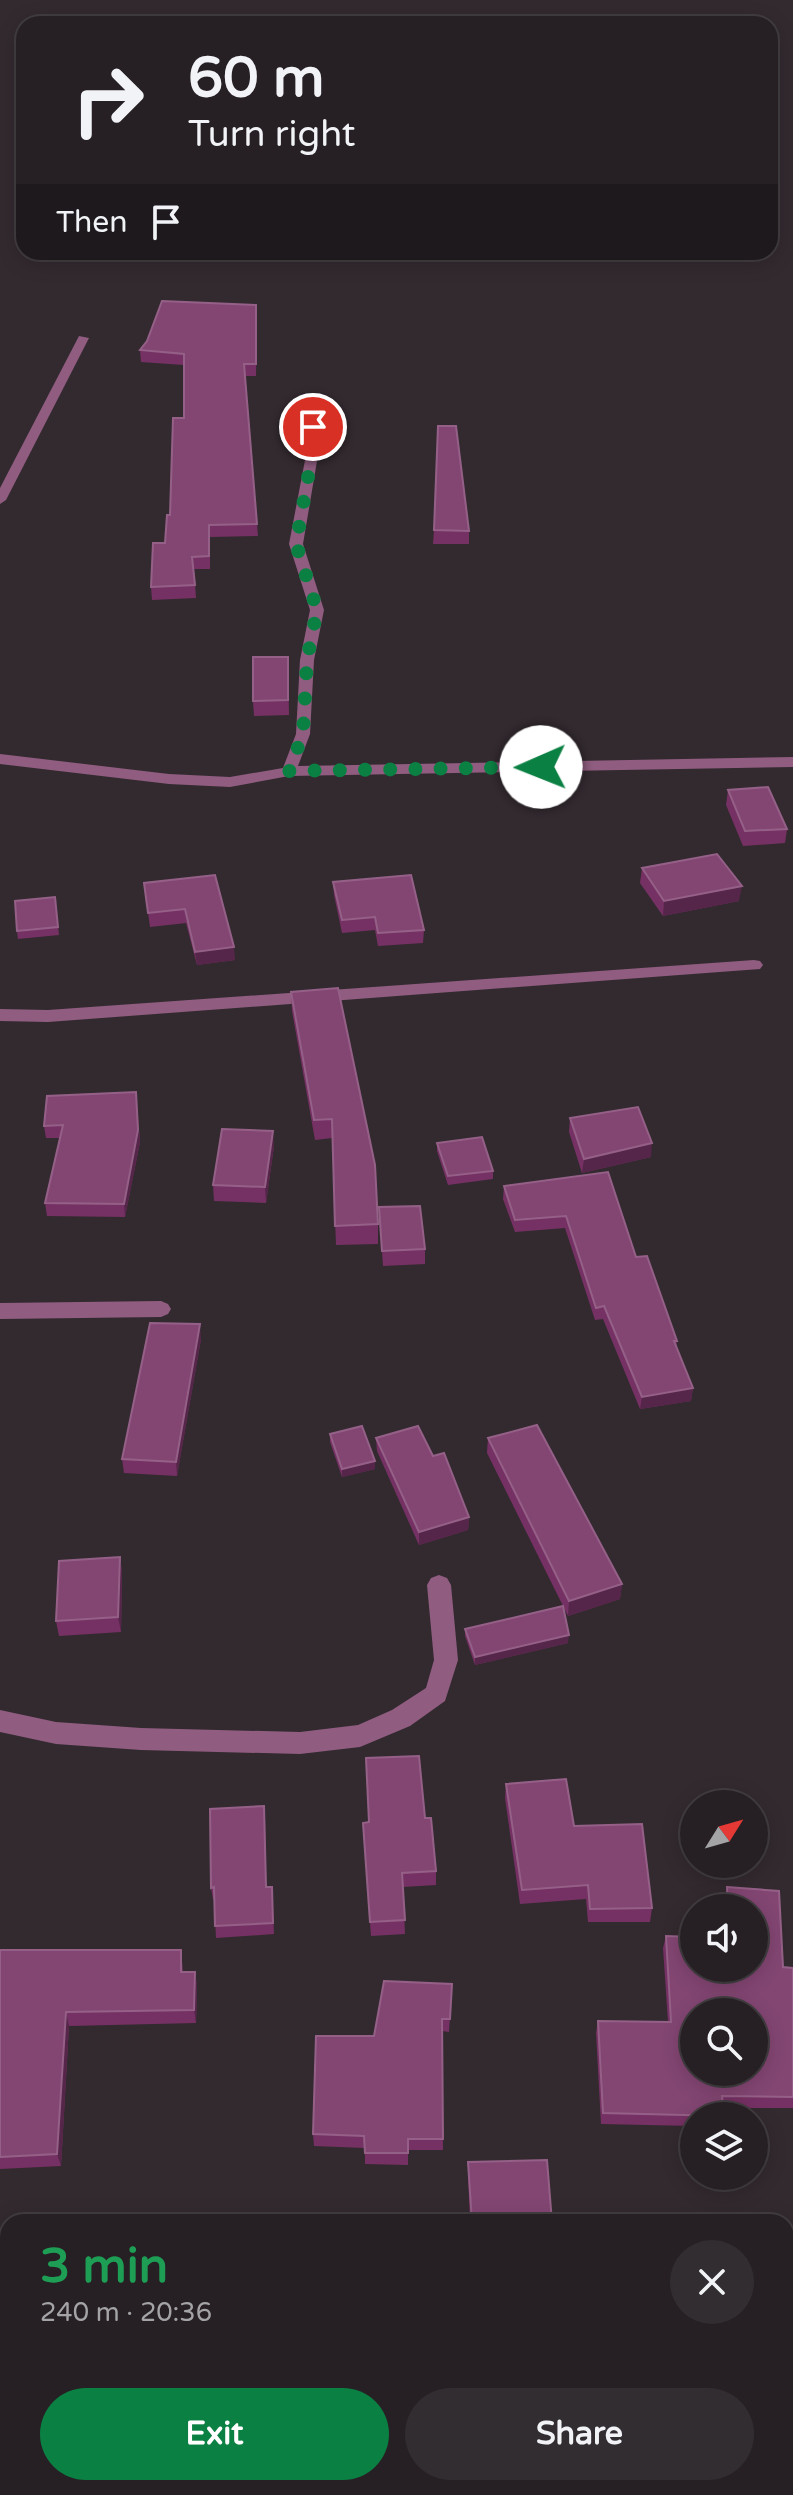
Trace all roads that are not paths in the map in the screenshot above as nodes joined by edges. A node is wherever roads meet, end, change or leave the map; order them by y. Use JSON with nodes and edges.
{"nodes":[{"id":1,"x":83,"y":338,"type":"dead end"},
{"id":2,"x":313,"y":427,"type":"dead end"},
{"id":3,"x":0,"y":500,"type":"edge"},
{"id":4,"x":0,"y":759,"type":"edge"},
{"id":5,"x":793,"y":762,"type":"edge"},
{"id":6,"x":289,"y":771,"type":"junction"},
{"id":7,"x":754,"y":965,"type":"dead end"},
{"id":8,"x":0,"y":1015,"type":"edge"},
{"id":9,"x":161,"y":1309,"type":"dead end"},
{"id":10,"x":0,"y":1311,"type":"edge"},
{"id":11,"x":439,"y":1585,"type":"dead end"},
{"id":12,"x":0,"y":1721,"type":"edge"}],
"edges":[{"from":1,"to":3,"type":"street"},
{"from":2,"to":6,"type":"street"},
{"from":4,"to":6,"type":"street"},
{"from":5,"to":6,"type":"street"},
{"from":7,"to":8,"type":"street"},
{"from":9,"to":10,"type":"street"},
{"from":11,"to":12,"type":"street"}]}
